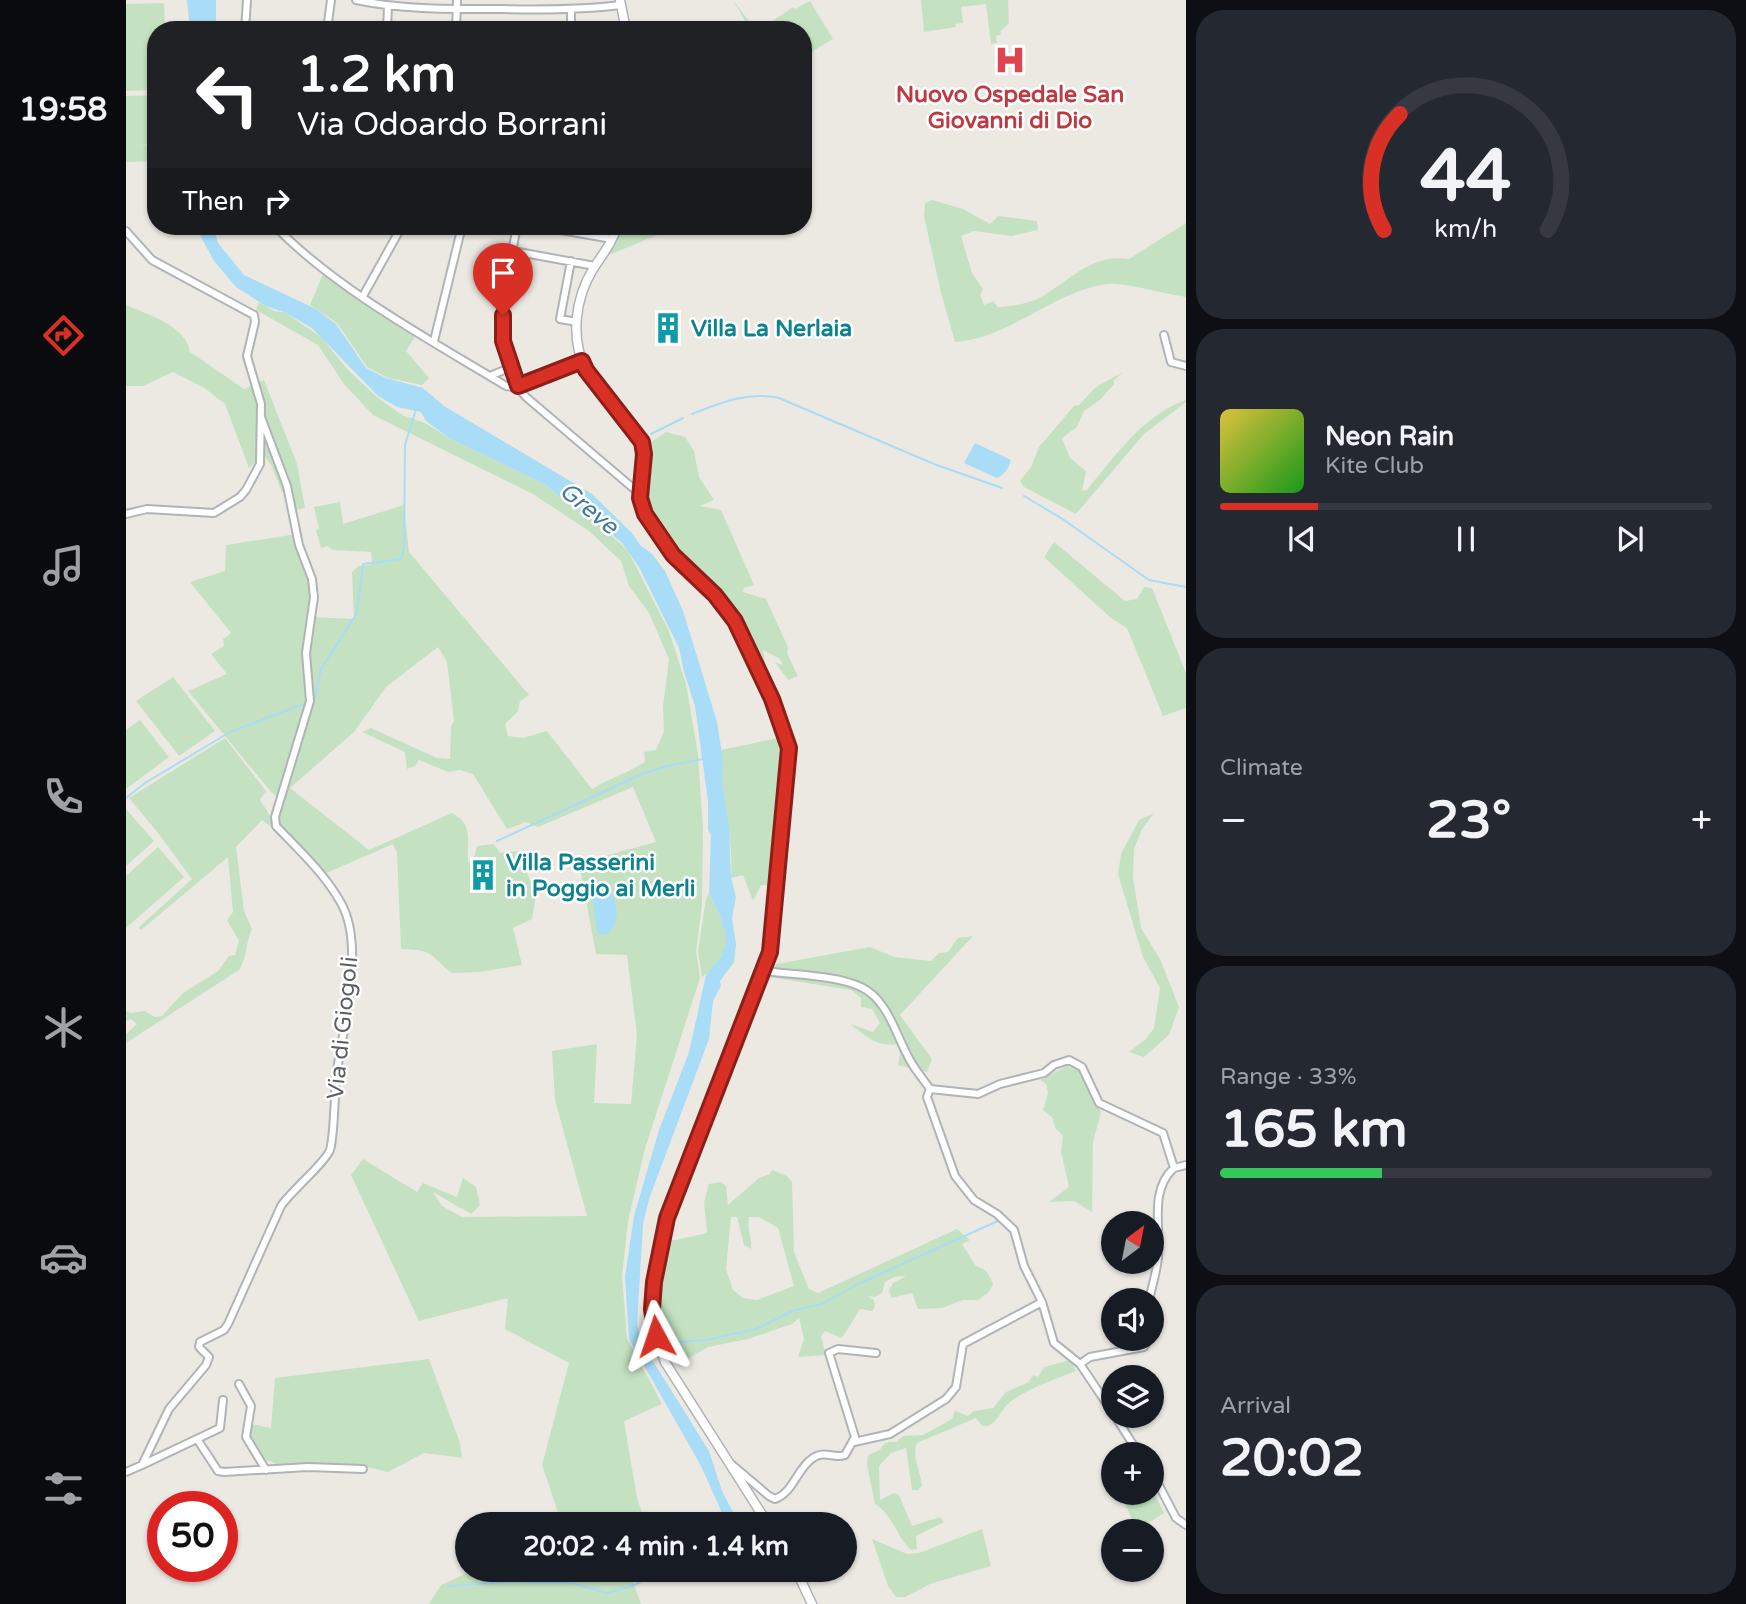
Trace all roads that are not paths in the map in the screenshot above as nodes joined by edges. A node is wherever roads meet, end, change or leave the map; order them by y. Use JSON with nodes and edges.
{"nodes":[{"id":1,"x":247,"y":0,"type":"edge"},
{"id":2,"x":331,"y":0,"type":"edge"},
{"id":3,"x":356,"y":0,"type":"edge"},
{"id":4,"x":457,"y":0,"type":"edge"},
{"id":5,"x":620,"y":3,"type":"edge"},
{"id":6,"x":388,"y":6,"type":"junction"},
{"id":7,"x":457,"y":9,"type":"junction"},
{"id":8,"x":571,"y":11,"type":"junction"},
{"id":9,"x":246,"y":21,"type":"edge"},
{"id":10,"x":328,"y":21,"type":"edge"},
{"id":11,"x":387,"y":21,"type":"edge"},
{"id":12,"x":456,"y":21,"type":"edge"},
{"id":13,"x":571,"y":21,"type":"edge"},
{"id":14,"x":624,"y":21,"type":"edge"},
{"id":15,"x":126,"y":230,"type":"edge"},
{"id":16,"x":285,"y":235,"type":"edge"},
{"id":17,"x":396,"y":235,"type":"edge"},
{"id":18,"x":460,"y":235,"type":"edge"},
{"id":19,"x":516,"y":235,"type":"edge"},
{"id":20,"x":589,"y":235,"type":"edge"},
{"id":21,"x":614,"y":235,"type":"edge"},
{"id":22,"x":612,"y":239,"type":"junction"},
{"id":23,"x":513,"y":251,"type":"junction"},
{"id":24,"x":570,"y":261,"type":"junction"},
{"id":25,"x":595,"y":266,"type":"junction"},
{"id":26,"x":363,"y":296,"type":"junction"},
{"id":27,"x":578,"y":322,"type":"junction"},
{"id":28,"x":1164,"y":335,"type":"dead end"},
{"id":29,"x":434,"y":341,"type":"junction"},
{"id":30,"x":582,"y":361,"type":"junction"},
{"id":31,"x":1186,"y":366,"type":"edge"},
{"id":32,"x":511,"y":367,"type":"junction"},
{"id":33,"x":490,"y":376,"type":"junction"},
{"id":34,"x":518,"y":386,"type":"junction"},
{"id":35,"x":261,"y":417,"type":"junction"},
{"id":36,"x":640,"y":494,"type":"junction"},
{"id":37,"x":126,"y":514,"type":"edge"},
{"id":38,"x":765,"y":971,"type":"junction"},
{"id":39,"x":930,"y":1089,"type":"junction"},
{"id":40,"x":1186,"y":1165,"type":"edge"},
{"id":41,"x":1174,"y":1168,"type":"junction"},
{"id":42,"x":1152,"y":1288,"type":"edge"},
{"id":43,"x":1042,"y":1302,"type":"junction"},
{"id":44,"x":1125,"y":1351,"type":"edge"},
{"id":45,"x":876,"y":1353,"type":"dead end"},
{"id":46,"x":1080,"y":1364,"type":"junction"},
{"id":47,"x":239,"y":1384,"type":"dead end"},
{"id":48,"x":1101,"y":1395,"type":"edge"},
{"id":49,"x":223,"y":1400,"type":"dead end"},
{"id":50,"x":197,"y":1439,"type":"junction"},
{"id":51,"x":854,"y":1442,"type":"junction"},
{"id":52,"x":729,"y":1462,"type":"junction"},
{"id":53,"x":142,"y":1465,"type":"junction"},
{"id":54,"x":363,"y":1469,"type":"dead end"},
{"id":55,"x":266,"y":1470,"type":"junction"},
{"id":56,"x":126,"y":1472,"type":"edge"},
{"id":57,"x":1164,"y":1494,"type":"edge"},
{"id":58,"x":760,"y":1512,"type":"edge"},
{"id":59,"x":1186,"y":1525,"type":"edge"},
{"id":60,"x":802,"y":1582,"type":"edge"},
{"id":61,"x":812,"y":1604,"type":"edge"}],
"edges":[{"from":1,"to":9,"type":"street"},
{"from":2,"to":10,"type":"street"},
{"from":3,"to":6,"type":"street"},
{"from":4,"to":7,"type":"street"},
{"from":5,"to":8,"type":"street"},
{"from":5,"to":14,"type":"main road"},
{"from":6,"to":7,"type":"street"},
{"from":6,"to":11,"type":"street"},
{"from":7,"to":8,"type":"street"},
{"from":7,"to":12,"type":"street"},
{"from":8,"to":13,"type":"street"},
{"from":15,"to":35,"type":"street"},
{"from":16,"to":26,"type":"street"},
{"from":17,"to":26,"type":"street"},
{"from":18,"to":29,"type":"street"},
{"from":19,"to":23,"type":"street"},
{"from":20,"to":22,"type":"street"},
{"from":21,"to":22,"type":"main road"},
{"from":22,"to":25,"type":"main road"},
{"from":23,"to":24,"type":"street"},
{"from":23,"to":32,"type":"street"},
{"from":24,"to":25,"type":"street"},
{"from":24,"to":27,"type":"street"},
{"from":25,"to":27,"type":"main road"},
{"from":26,"to":29,"type":"street"},
{"from":27,"to":30,"type":"main road"},
{"from":28,"to":31,"type":"street"},
{"from":29,"to":33,"type":"street"},
{"from":30,"to":34,"type":"street"},
{"from":30,"to":36,"type":"main road"},
{"from":32,"to":33,"type":"street"},
{"from":32,"to":34,"type":"street"},
{"from":33,"to":34,"type":"street"},
{"from":34,"to":36,"type":"street"},
{"from":35,"to":37,"type":"street"},
{"from":35,"to":53,"type":"street","name":"Via di Giogoli"},
{"from":36,"to":38,"type":"main road"},
{"from":38,"to":39,"type":"street"},
{"from":38,"to":52,"type":"main road"},
{"from":39,"to":41,"type":"street"},
{"from":39,"to":43,"type":"street"},
{"from":40,"to":41,"type":"street"},
{"from":41,"to":42,"type":"street"},
{"from":43,"to":46,"type":"street"},
{"from":43,"to":51,"type":"street"},
{"from":44,"to":46,"type":"street"},
{"from":45,"to":51,"type":"street"},
{"from":46,"to":48,"type":"street"},
{"from":47,"to":55,"type":"street"},
{"from":49,"to":50,"type":"street"},
{"from":50,"to":53,"type":"street"},
{"from":50,"to":55,"type":"street"},
{"from":51,"to":52,"type":"street"},
{"from":52,"to":58,"type":"main road"},
{"from":53,"to":56,"type":"street"},
{"from":54,"to":55,"type":"street"},
{"from":57,"to":59,"type":"street"},
{"from":60,"to":61,"type":"main road"}]}
